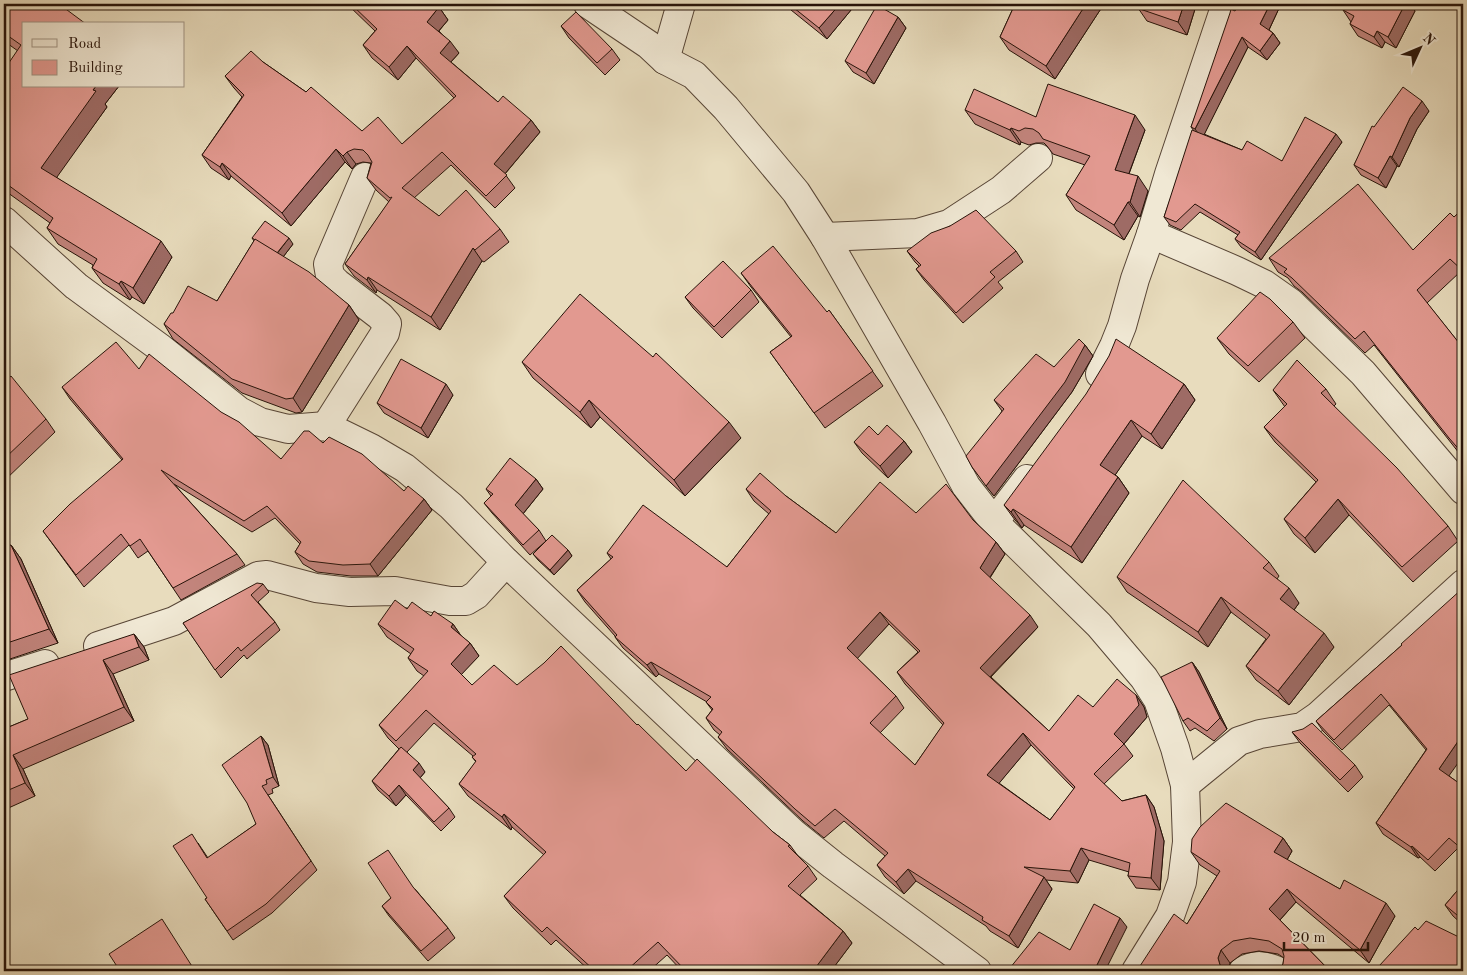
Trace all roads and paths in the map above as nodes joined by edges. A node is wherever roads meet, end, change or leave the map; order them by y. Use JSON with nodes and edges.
{"nodes":[{"id":1,"x":588,"y":4,"type":"edge"},
{"id":2,"x":681,"y":4,"type":"edge"},
{"id":3,"x":1226,"y":4,"type":"edge"},
{"id":4,"x":665,"y":60,"type":"junction"},
{"id":5,"x":1038,"y":158,"type":"dead end"},
{"id":6,"x":365,"y":177,"type":"edge"},
{"id":7,"x":4,"y":221,"type":"edge"},
{"id":8,"x":1151,"y":234,"type":"junction"},
{"id":9,"x":825,"y":237,"type":"junction"},
{"id":10,"x":1089,"y":393,"type":"edge"},
{"id":11,"x":326,"y":426,"type":"junction"},
{"id":12,"x":1040,"y":462,"type":"edge"},
{"id":13,"x":1463,"y":490,"type":"edge"},
{"id":14,"x":994,"y":522,"type":"junction"},
{"id":15,"x":506,"y":562,"type":"junction"},
{"id":16,"x":1463,"y":584,"type":"edge"},
{"id":17,"x":4,"y":677,"type":"edge"},
{"id":18,"x":1185,"y":785,"type":"junction"},
{"id":19,"x":977,"y":971,"type":"edge"},
{"id":20,"x":1136,"y":971,"type":"edge"},
{"id":21,"x":1243,"y":971,"type":"edge"},
{"id":22,"x":1278,"y":971,"type":"edge"}],
"edges":[{"from":1,"to":4,"type":"street"},
{"from":2,"to":4,"type":"street"},
{"from":3,"to":8,"type":"street"},
{"from":4,"to":9,"type":"street"},
{"from":5,"to":9,"type":"street"},
{"from":6,"to":11,"type":"street"},
{"from":7,"to":11,"type":"street"},
{"from":8,"to":10,"type":"street"},
{"from":8,"to":13,"type":"street"},
{"from":9,"to":14,"type":"street"},
{"from":11,"to":15,"type":"street"},
{"from":12,"to":14,"type":"street"},
{"from":14,"to":18,"type":"street"},
{"from":15,"to":17,"type":"street"},
{"from":15,"to":19,"type":"street"},
{"from":16,"to":18,"type":"street"},
{"from":18,"to":20,"type":"street"},
{"from":21,"to":22,"type":"street"}]}
